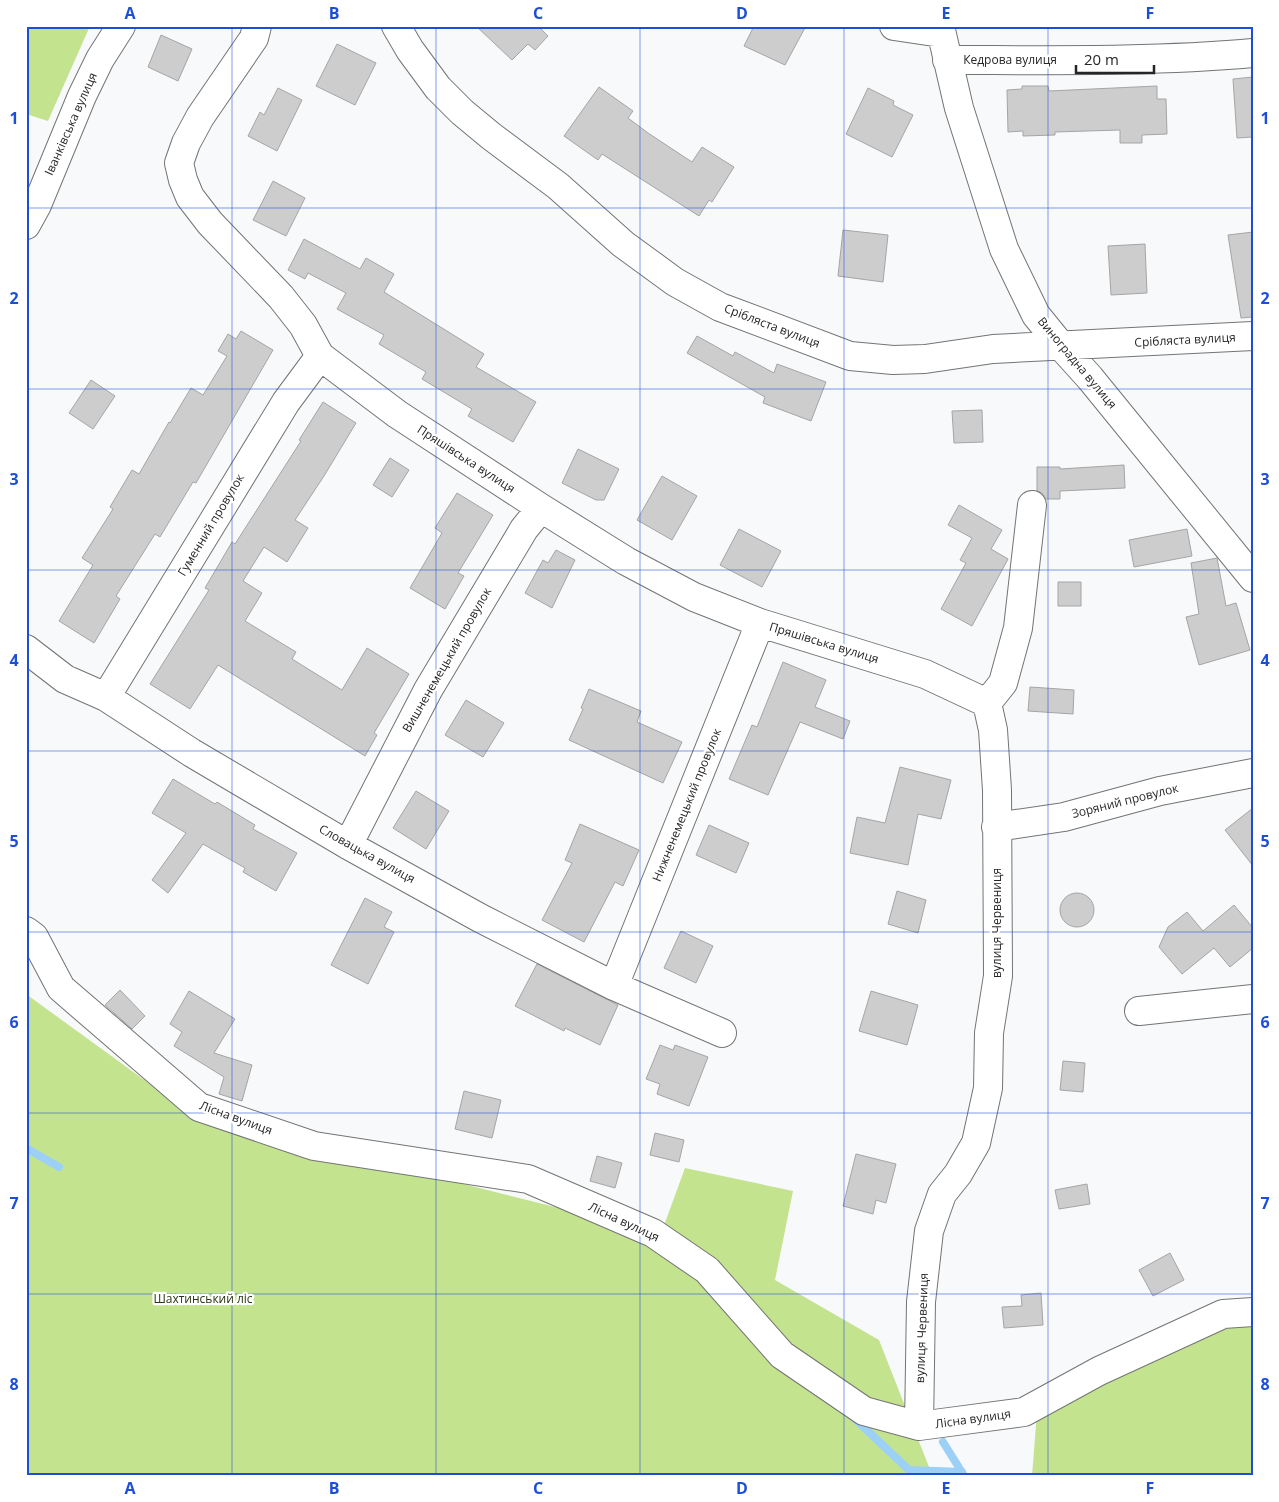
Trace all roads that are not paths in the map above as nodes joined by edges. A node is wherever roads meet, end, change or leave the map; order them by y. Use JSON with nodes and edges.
{"nodes":[{"id":1,"x":121,"y":26,"type":"edge"},
{"id":2,"x":257,"y":26,"type":"edge"},
{"id":3,"x":396,"y":26,"type":"edge"},
{"id":4,"x":894,"y":26,"type":"edge"},
{"id":5,"x":941,"y":30,"type":"edge"},
{"id":6,"x":1253,"y":53,"type":"edge"},
{"id":7,"x":947,"y":60,"type":"junction"},
{"id":8,"x":26,"y":225,"type":"edge"},
{"id":9,"x":1253,"y":336,"type":"edge"},
{"id":10,"x":1062,"y":347,"type":"junction"},
{"id":11,"x":320,"y":356,"type":"junction"},
{"id":12,"x":1032,"y":505,"type":"dead end"},
{"id":13,"x":541,"y":508,"type":"junction"},
{"id":14,"x":1253,"y":578,"type":"edge"},
{"id":15,"x":760,"y":623,"type":"junction"},
{"id":16,"x":26,"y":649,"type":"edge"},
{"id":17,"x":106,"y":697,"type":"junction"},
{"id":18,"x":987,"y":703,"type":"junction"},
{"id":19,"x":1253,"y":773,"type":"edge"},
{"id":20,"x":996,"y":827,"type":"junction"},
{"id":21,"x":348,"y":845,"type":"junction"},
{"id":22,"x":26,"y":931,"type":"edge"},
{"id":23,"x":614,"y":986,"type":"junction"},
{"id":24,"x":1253,"y":999,"type":"edge"},
{"id":25,"x":1139,"y":1011,"type":"dead end"},
{"id":26,"x":722,"y":1032,"type":"dead end"},
{"id":27,"x":1253,"y":1312,"type":"edge"},
{"id":28,"x":919,"y":1426,"type":"junction"}],
"edges":[{"from":1,"to":8,"type":"street","name":"Іванківська вулиця"},
{"from":2,"to":11,"type":"street","name":"Пряшівська вулиця"},
{"from":3,"to":10,"type":"street","name":"Срібляста вулиця"},
{"from":4,"to":5,"type":"street"},
{"from":5,"to":7,"type":"street","name":"Виноградна вулиця"},
{"from":6,"to":7,"type":"street","name":"Кедрова вулиця"},
{"from":7,"to":10,"type":"street","name":"Виноградна вулиця"},
{"from":9,"to":10,"type":"street","name":"Срібляста вулиця"},
{"from":10,"to":14,"type":"street","name":"Виноградна вулиця"},
{"from":11,"to":13,"type":"street","name":"Пряшівська вулиця"},
{"from":11,"to":17,"type":"street","name":"Гуменний провулок"},
{"from":12,"to":18,"type":"street"},
{"from":13,"to":15,"type":"street","name":"Пряшівська вулиця"},
{"from":13,"to":21,"type":"street","name":"Вишненемецький провулок"},
{"from":15,"to":18,"type":"street","name":"Пряшівська вулиця"},
{"from":15,"to":23,"type":"street","name":"Нижненемецький провулок"},
{"from":16,"to":17,"type":"street","name":"Словацька вулиця"},
{"from":17,"to":21,"type":"street","name":"Словацька вулиця"},
{"from":18,"to":20,"type":"street","name":"вулиця Червениця"},
{"from":19,"to":20,"type":"street","name":"Зоряний провулок"},
{"from":20,"to":28,"type":"street","name":"вулиця Червениця"},
{"from":21,"to":23,"type":"street","name":"Словацька вулиця"},
{"from":22,"to":28,"type":"street","name":"Лісна вулиця"},
{"from":23,"to":26,"type":"street","name":"Словацька вулиця"},
{"from":24,"to":25,"type":"street"},
{"from":27,"to":28,"type":"street","name":"Лісна вулиця"}]}
